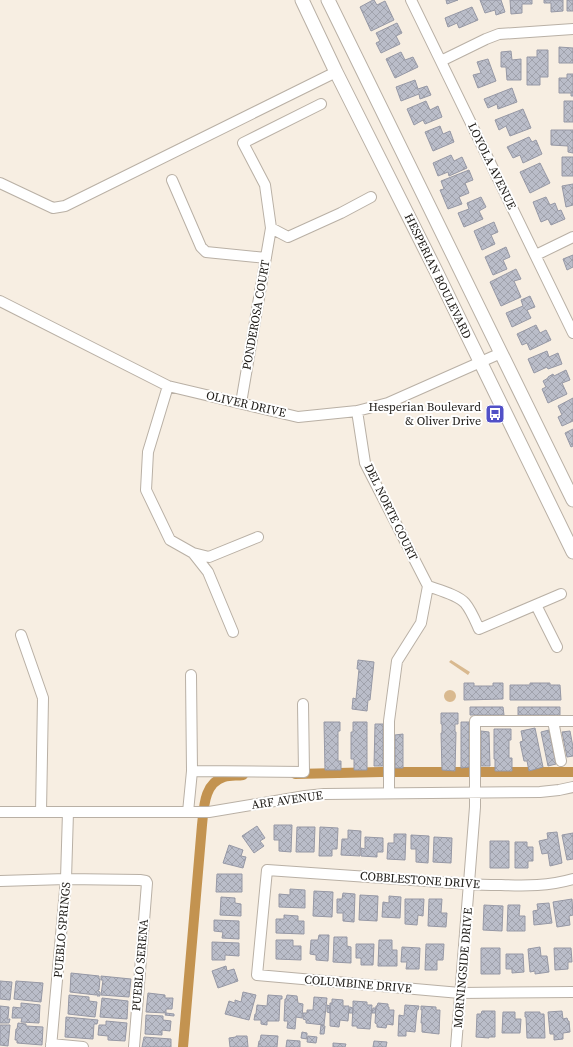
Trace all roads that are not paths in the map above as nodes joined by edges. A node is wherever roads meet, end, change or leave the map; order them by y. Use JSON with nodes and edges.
{"nodes":[{"id":1,"x":302,"y":0,"type":"edge"},
{"id":2,"x":328,"y":0,"type":"edge"},
{"id":3,"x":411,"y":0,"type":"edge"},
{"id":4,"x":573,"y":29,"type":"edge"},
{"id":5,"x":441,"y":61,"type":"junction"},
{"id":6,"x":336,"y":72,"type":"junction"},
{"id":7,"x":321,"y":104,"type":"dead end"},
{"id":8,"x":172,"y":180,"type":"dead end"},
{"id":9,"x":0,"y":182,"type":"edge"},
{"id":10,"x":371,"y":197,"type":"dead end"},
{"id":11,"x":271,"y":228,"type":"junction"},
{"id":12,"x":573,"y":237,"type":"edge"},
{"id":13,"x":536,"y":256,"type":"junction"},
{"id":14,"x":266,"y":258,"type":"junction"},
{"id":15,"x":0,"y":301,"type":"edge"},
{"id":16,"x":573,"y":333,"type":"edge"},
{"id":17,"x":501,"y":353,"type":"junction"},
{"id":18,"x":481,"y":362,"type":"junction"},
{"id":19,"x":168,"y":386,"type":"junction"},
{"id":20,"x":241,"y":403,"type":"junction"},
{"id":21,"x":357,"y":411,"type":"junction"},
{"id":22,"x":573,"y":500,"type":"edge"},
{"id":23,"x":258,"y":537,"type":"dead end"},
{"id":24,"x":573,"y":552,"type":"edge"},
{"id":25,"x":193,"y":553,"type":"junction"},
{"id":26,"x":428,"y":586,"type":"junction"},
{"id":27,"x":561,"y":594,"type":"dead end"},
{"id":28,"x":536,"y":605,"type":"junction"},
{"id":29,"x":233,"y":632,"type":"dead end"},
{"id":30,"x":21,"y":635,"type":"dead end"},
{"id":31,"x":557,"y":647,"type":"dead end"},
{"id":32,"x":191,"y":675,"type":"dead end"},
{"id":33,"x":303,"y":704,"type":"dead end"},
{"id":34,"x":553,"y":721,"type":"junction"},
{"id":35,"x":573,"y":721,"type":"edge"},
{"id":36,"x":561,"y":762,"type":"dead end"},
{"id":37,"x":192,"y":771,"type":"junction"},
{"id":38,"x":573,"y":787,"type":"edge"},
{"id":39,"x":389,"y":793,"type":"junction"},
{"id":40,"x":476,"y":793,"type":"junction"},
{"id":41,"x":0,"y":812,"type":"edge"},
{"id":42,"x":41,"y":812,"type":"junction"},
{"id":43,"x":68,"y":812,"type":"junction"},
{"id":44,"x":188,"y":812,"type":"junction"},
{"id":45,"x":66,"y":879,"type":"junction"},
{"id":46,"x":573,"y":880,"type":"edge"},
{"id":47,"x":0,"y":881,"type":"edge"},
{"id":48,"x":470,"y":884,"type":"junction"},
{"id":49,"x":257,"y":975,"type":"joint"},
{"id":50,"x":573,"y":992,"type":"edge"},
{"id":51,"x":460,"y":993,"type":"junction"},
{"id":52,"x":51,"y":1045,"type":"edge"},
{"id":53,"x":83,"y":1047,"type":"edge"},
{"id":54,"x":134,"y":1047,"type":"edge"},
{"id":55,"x":456,"y":1047,"type":"edge"}],
"edges":[{"from":1,"to":6,"type":"main road","name":"HESPERIAN BOULEVARD"},
{"from":2,"to":17,"type":"main road","name":"HESPERIAN BOULEVARD"},
{"from":3,"to":5,"type":"street","name":"LOYOLA AVENUE"},
{"from":4,"to":5,"type":"street"},
{"from":5,"to":13,"type":"street","name":"LOYOLA AVENUE"},
{"from":6,"to":9,"type":"street"},
{"from":6,"to":18,"type":"main road","name":"HESPERIAN BOULEVARD"},
{"from":7,"to":11,"type":"street","name":"PONDEROSA COURT"},
{"from":8,"to":14,"type":"street"},
{"from":10,"to":11,"type":"street"},
{"from":11,"to":14,"type":"street","name":"PONDEROSA COURT"},
{"from":12,"to":13,"type":"street"},
{"from":13,"to":16,"type":"street","name":"LOYOLA AVENUE"},
{"from":14,"to":20,"type":"street","name":"PONDEROSA COURT"},
{"from":15,"to":19,"type":"street","name":"OLIVER DRIVE"},
{"from":17,"to":18,"type":"street","name":"OLIVER DRIVE"},
{"from":17,"to":22,"type":"main road","name":"HESPERIAN BOULEVARD"},
{"from":18,"to":21,"type":"street","name":"OLIVER DRIVE"},
{"from":18,"to":24,"type":"main road","name":"HESPERIAN BOULEVARD"},
{"from":19,"to":20,"type":"street","name":"OLIVER DRIVE"},
{"from":19,"to":25,"type":"street"},
{"from":20,"to":21,"type":"street","name":"OLIVER DRIVE"},
{"from":21,"to":26,"type":"street","name":"DEL NORTE COURT"},
{"from":23,"to":25,"type":"street"},
{"from":25,"to":29,"type":"street"},
{"from":26,"to":28,"type":"street"},
{"from":26,"to":39,"type":"street"},
{"from":27,"to":28,"type":"street"},
{"from":28,"to":31,"type":"street"},
{"from":30,"to":42,"type":"street"},
{"from":32,"to":37,"type":"street"},
{"from":33,"to":37,"type":"street"},
{"from":34,"to":35,"type":"street"},
{"from":34,"to":36,"type":"street"},
{"from":34,"to":40,"type":"street","name":"MORNINGSIDE DRIVE"},
{"from":37,"to":44,"type":"street"},
{"from":38,"to":40,"type":"street","name":"ARF AVENUE"},
{"from":39,"to":40,"type":"street","name":"ARF AVENUE"},
{"from":39,"to":44,"type":"street","name":"ARF AVENUE"},
{"from":40,"to":48,"type":"street","name":"MORNINGSIDE DRIVE"},
{"from":41,"to":42,"type":"street","name":"ARF AVENUE"},
{"from":42,"to":43,"type":"street","name":"ARF AVENUE"},
{"from":43,"to":44,"type":"street","name":"ARF AVENUE"},
{"from":43,"to":45,"type":"street","name":"PUEBLO SPRINGS"},
{"from":45,"to":47,"type":"street"},
{"from":45,"to":52,"type":"street","name":"PUEBLO SPRINGS"},
{"from":45,"to":54,"type":"street","name":"PUEBLO SERENA"},
{"from":46,"to":48,"type":"street","name":"COBBLESTONE DRIVE"},
{"from":48,"to":49,"type":"street","name":"COBBLESTONE DRIVE"},
{"from":48,"to":51,"type":"street","name":"MORNINGSIDE DRIVE"},
{"from":49,"to":51,"type":"street","name":"COLUMBINE DRIVE"},
{"from":50,"to":51,"type":"street","name":"COLUMBINE DRIVE"},
{"from":51,"to":55,"type":"street","name":"MORNINGSIDE DRIVE"},
{"from":52,"to":53,"type":"street"}]}
